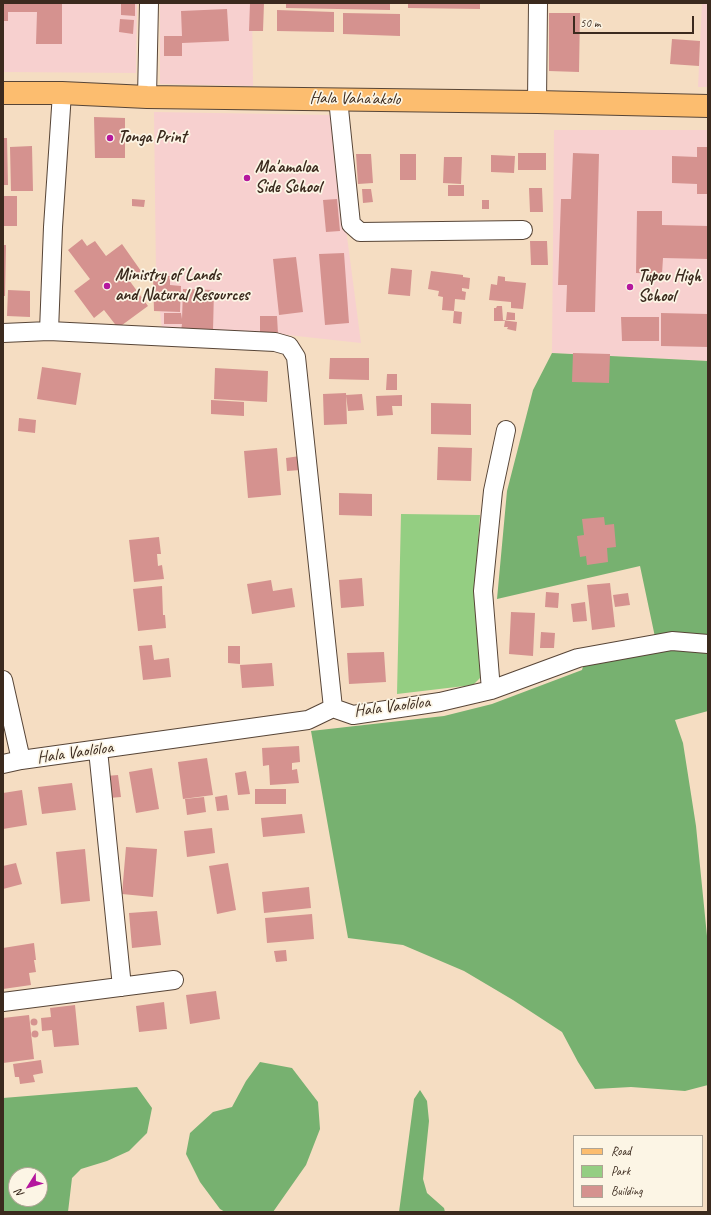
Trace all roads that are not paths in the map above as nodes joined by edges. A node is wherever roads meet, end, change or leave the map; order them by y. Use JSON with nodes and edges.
{"nodes":[{"id":1,"x":149,"y":3,"type":"edge"},
{"id":2,"x":538,"y":3,"type":"edge"},
{"id":3,"x":3,"y":93,"type":"edge"},
{"id":4,"x":62,"y":93,"type":"junction"},
{"id":5,"x":147,"y":97,"type":"junction"},
{"id":6,"x":338,"y":99,"type":"junction"},
{"id":7,"x":537,"y":102,"type":"junction"},
{"id":8,"x":708,"y":106,"type":"edge"},
{"id":9,"x":523,"y":230,"type":"dead end"},
{"id":10,"x":49,"y":331,"type":"junction"},
{"id":11,"x":3,"y":333,"type":"edge"},
{"id":12,"x":506,"y":430,"type":"dead end"},
{"id":13,"x":708,"y":644,"type":"edge"},
{"id":14,"x":3,"y":680,"type":"edge"},
{"id":15,"x":491,"y":690,"type":"junction"},
{"id":16,"x":333,"y":708,"type":"junction"},
{"id":17,"x":98,"y":750,"type":"junction"},
{"id":18,"x":21,"y":760,"type":"junction"},
{"id":19,"x":3,"y":764,"type":"edge"},
{"id":20,"x":174,"y":980,"type":"dead end"},
{"id":21,"x":122,"y":987,"type":"junction"},
{"id":22,"x":3,"y":1002,"type":"edge"}],
"edges":[{"from":1,"to":5,"type":"street"},
{"from":2,"to":7,"type":"street"},
{"from":3,"to":4,"type":"main road","name":"Hala Vaha'akolo"},
{"from":4,"to":5,"type":"main road","name":"Hala Vaha'akolo"},
{"from":4,"to":10,"type":"street"},
{"from":5,"to":6,"type":"main road","name":"Hala Vaha'akolo"},
{"from":6,"to":7,"type":"main road","name":"Hala Vaha'akolo"},
{"from":6,"to":9,"type":"street"},
{"from":7,"to":8,"type":"main road","name":"Hala Vaha'akolo"},
{"from":10,"to":11,"type":"street"},
{"from":10,"to":16,"type":"street"},
{"from":12,"to":15,"type":"street"},
{"from":13,"to":15,"type":"street","name":"Hala Vaolōloa"},
{"from":14,"to":18,"type":"street"},
{"from":15,"to":16,"type":"street","name":"Hala Vaolōloa"},
{"from":16,"to":17,"type":"street","name":"Hala Vaolōloa"},
{"from":17,"to":18,"type":"street","name":"Hala Vaolōloa"},
{"from":17,"to":21,"type":"street"},
{"from":18,"to":19,"type":"street","name":"Hala Vaolōloa"},
{"from":20,"to":21,"type":"street"},
{"from":21,"to":22,"type":"street"}]}
